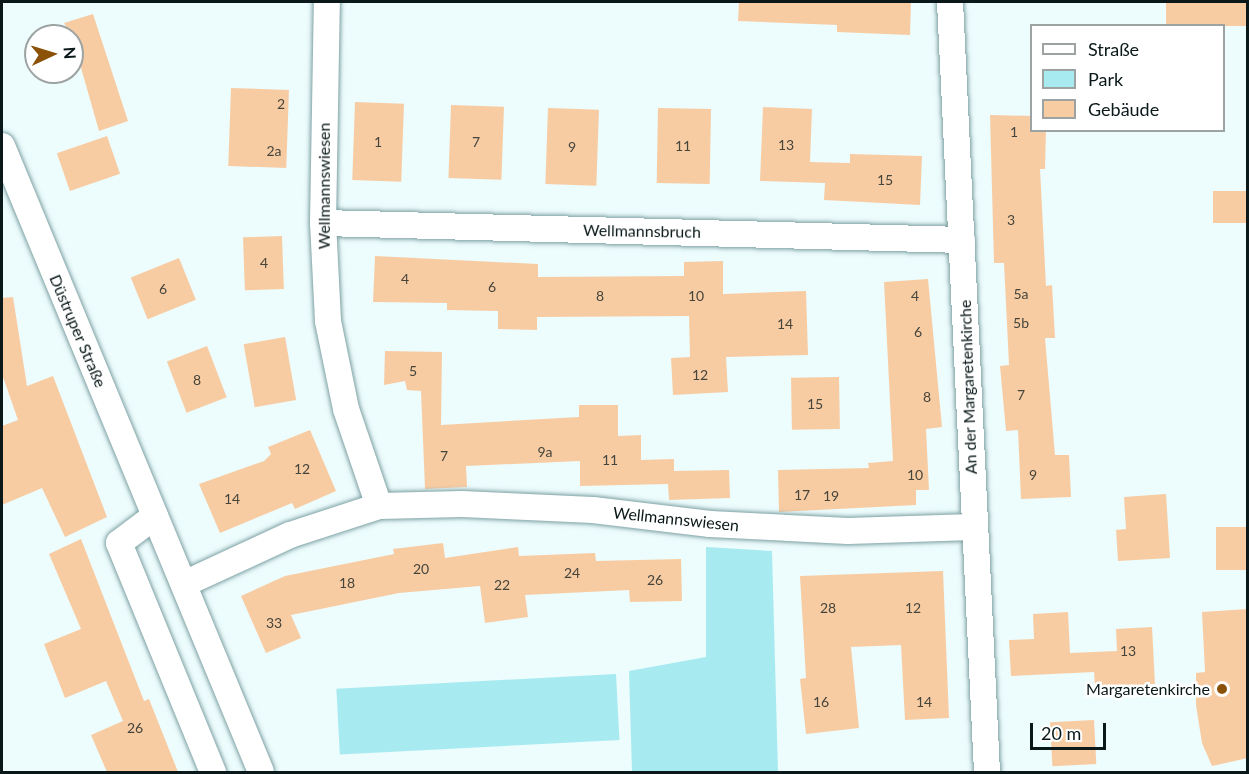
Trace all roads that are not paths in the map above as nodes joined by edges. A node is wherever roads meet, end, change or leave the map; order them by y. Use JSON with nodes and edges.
{"nodes":[{"id":1,"x":327,"y":2,"type":"edge"},
{"id":2,"x":950,"y":2,"type":"edge"},
{"id":3,"x":2,"y":146,"type":"edge"},
{"id":4,"x":323,"y":223,"type":"junction"},
{"id":5,"x":962,"y":240,"type":"junction"},
{"id":6,"x":379,"y":506,"type":"junction"},
{"id":7,"x":154,"y":516,"type":"junction"},
{"id":8,"x":973,"y":527,"type":"junction"},
{"id":9,"x":184,"y":584,"type":"junction"},
{"id":10,"x":213,"y":772,"type":"edge"},
{"id":11,"x":261,"y":772,"type":"edge"},
{"id":12,"x":987,"y":772,"type":"edge"}],
"edges":[{"from":1,"to":4,"type":"street","name":"Wellmannswiesen"},
{"from":2,"to":5,"type":"street","name":"An der Margaretenkirche"},
{"from":3,"to":7,"type":"street","name":"Düstruper Straße"},
{"from":4,"to":5,"type":"street","name":"Wellmannsbruch"},
{"from":4,"to":6,"type":"street","name":"Wellmannswiesen"},
{"from":5,"to":8,"type":"street","name":"An der Margaretenkirche"},
{"from":6,"to":8,"type":"street","name":"Wellmannswiesen"},
{"from":6,"to":9,"type":"street","name":"Wellmannswiesen"},
{"from":7,"to":9,"type":"street","name":"Düstruper Straße"},
{"from":7,"to":10,"type":"street"},
{"from":8,"to":12,"type":"street","name":"An der Margaretenkirche"},
{"from":9,"to":11,"type":"street","name":"Düstruper Straße"}]}
